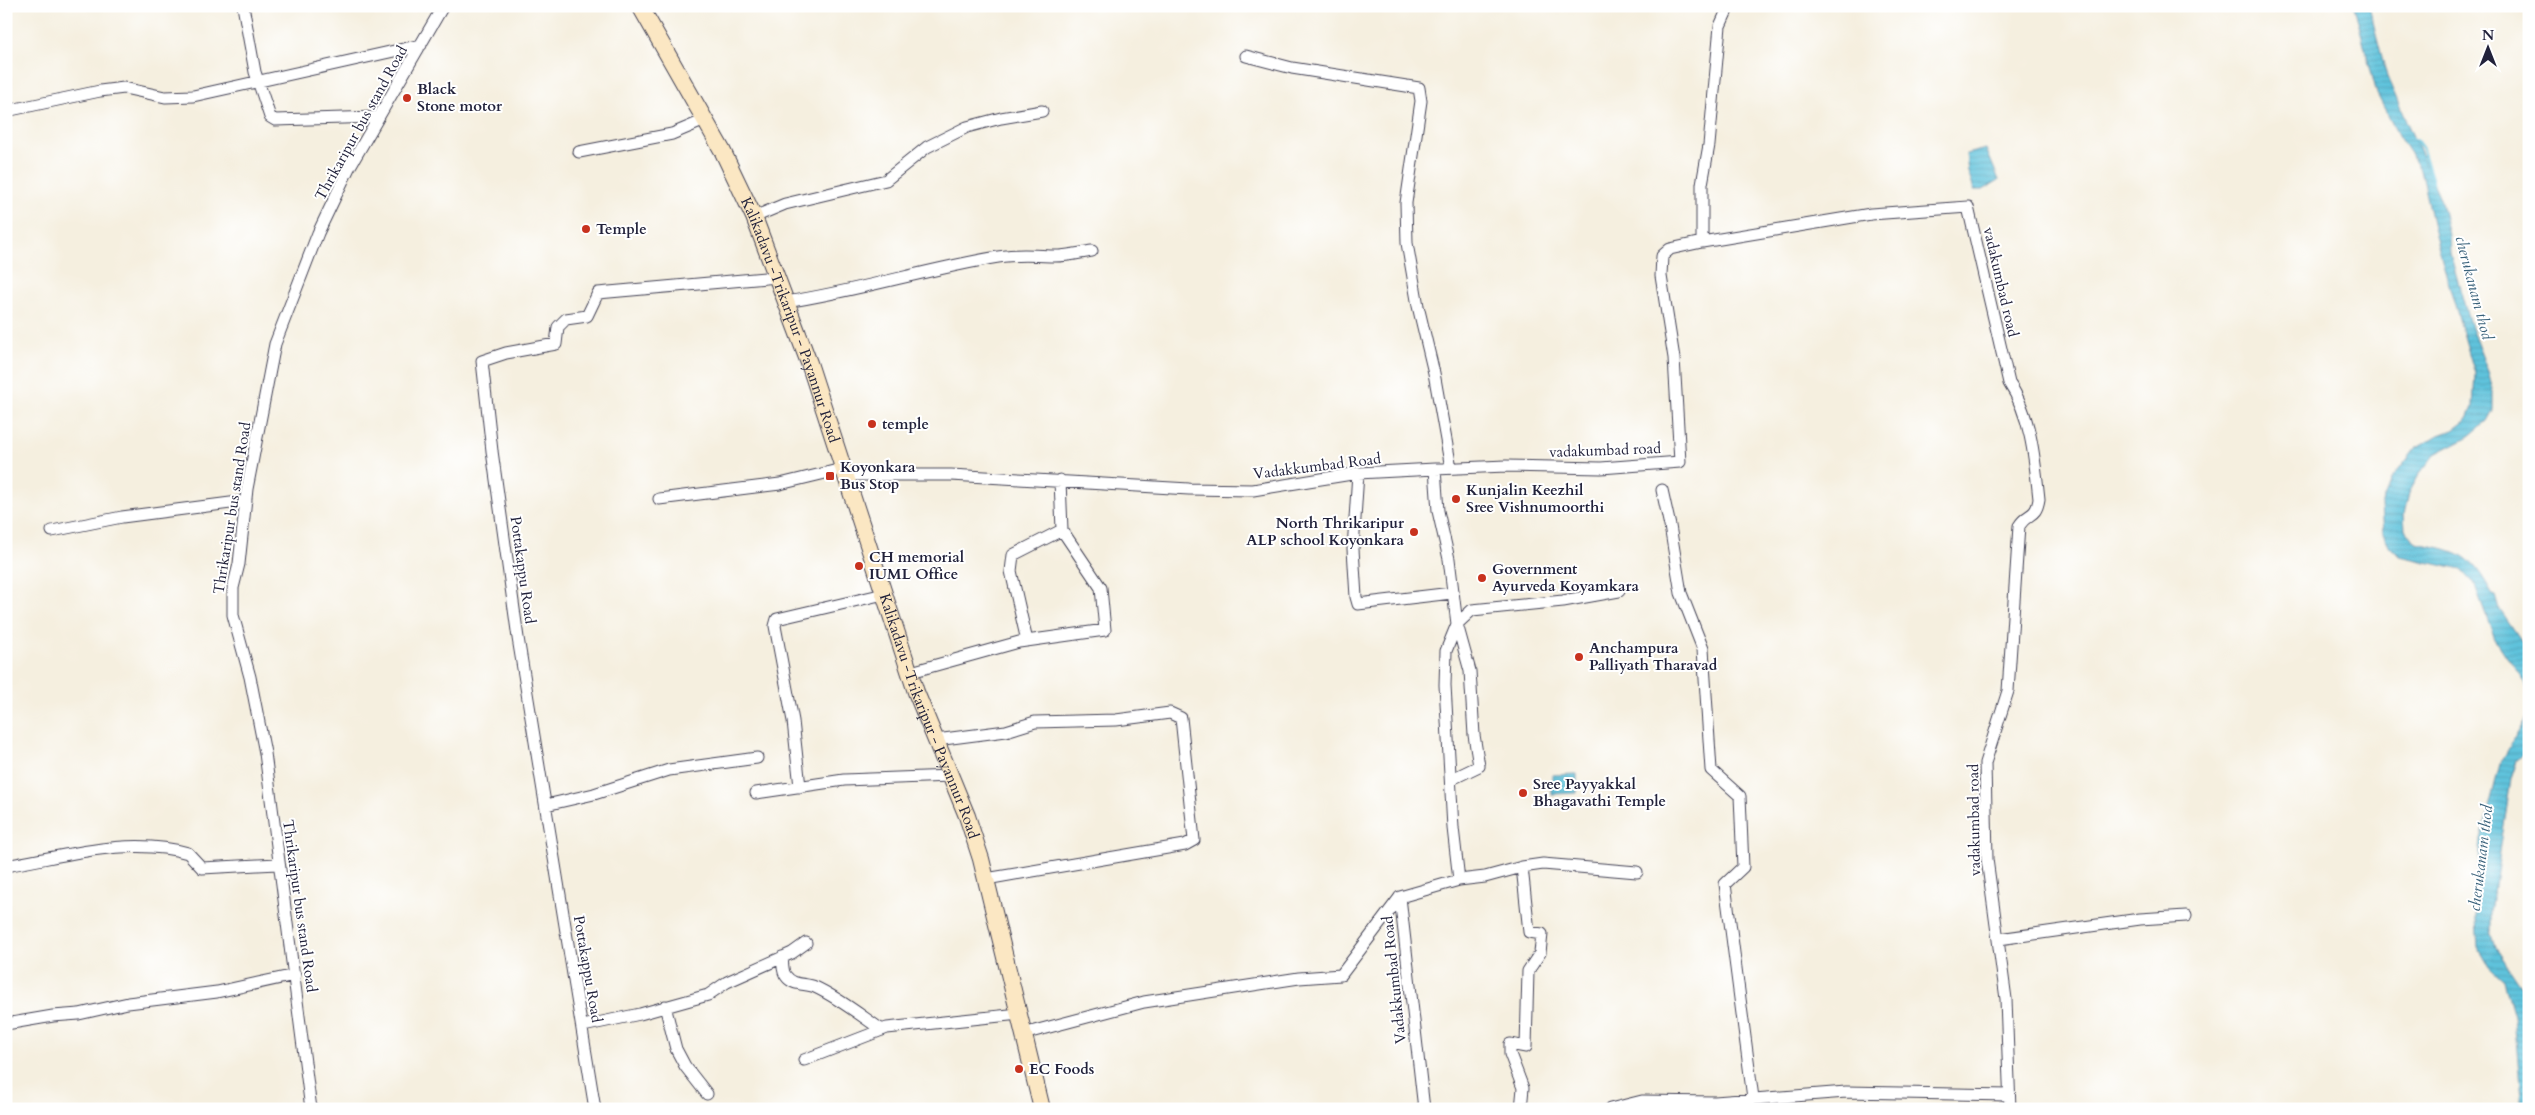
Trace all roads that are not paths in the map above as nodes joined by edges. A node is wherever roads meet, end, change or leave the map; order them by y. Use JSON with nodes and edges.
{"nodes":[{"id":1,"x":243,"y":6,"type":"edge"},
{"id":2,"x":444,"y":6,"type":"edge"},
{"id":3,"x":640,"y":6,"type":"edge"},
{"id":4,"x":1729,"y":6,"type":"edge"},
{"id":5,"x":421,"y":45,"type":"junction"},
{"id":6,"x":1246,"y":56,"type":"dead end"},
{"id":7,"x":258,"y":82,"type":"junction"},
{"id":8,"x":6,"y":111,"type":"edge"},
{"id":9,"x":1042,"y":111,"type":"dead end"},
{"id":10,"x":378,"y":117,"type":"junction"},
{"id":11,"x":705,"y":120,"type":"junction"},
{"id":12,"x":579,"y":152,"type":"dead end"},
{"id":13,"x":754,"y":217,"type":"junction"},
{"id":14,"x":1702,"y":242,"type":"junction"},
{"id":15,"x":1092,"y":251,"type":"dead end"},
{"id":16,"x":777,"y":277,"type":"junction"},
{"id":17,"x":786,"y":302,"type":"junction"},
{"id":18,"x":1451,"y":468,"type":"junction"},
{"id":19,"x":1435,"y":470,"type":"junction"},
{"id":20,"x":843,"y":472,"type":"junction"},
{"id":21,"x":1358,"y":473,"type":"junction"},
{"id":22,"x":1060,"y":480,"type":"junction"},
{"id":23,"x":1662,"y":490,"type":"dead end"},
{"id":24,"x":659,"y":499,"type":"dead end"},
{"id":25,"x":246,"y":501,"type":"junction"},
{"id":26,"x":52,"y":530,"type":"dead end"},
{"id":27,"x":1062,"y":530,"type":"junction"},
{"id":28,"x":1619,"y":591,"type":"dead end"},
{"id":29,"x":1452,"y":593,"type":"junction"},
{"id":30,"x":884,"y":594,"type":"junction"},
{"id":31,"x":1457,"y":624,"type":"junction"},
{"id":32,"x":1027,"y":641,"type":"junction"},
{"id":33,"x":911,"y":672,"type":"junction"},
{"id":34,"x":936,"y":740,"type":"junction"},
{"id":35,"x":757,"y":758,"type":"dead end"},
{"id":36,"x":951,"y":776,"type":"junction"},
{"id":37,"x":1452,"y":779,"type":"junction"},
{"id":38,"x":800,"y":787,"type":"junction"},
{"id":39,"x":756,"y":793,"type":"dead end"},
{"id":40,"x":546,"y":805,"type":"junction"},
{"id":41,"x":278,"y":864,"type":"junction"},
{"id":42,"x":6,"y":866,"type":"edge"},
{"id":43,"x":1522,"y":867,"type":"junction"},
{"id":44,"x":1637,"y":872,"type":"dead end"},
{"id":45,"x":986,"y":879,"type":"junction"},
{"id":46,"x":1459,"y":880,"type":"junction"},
{"id":47,"x":1400,"y":897,"type":"junction"},
{"id":48,"x":2186,"y":916,"type":"dead end"},
{"id":49,"x":1999,"y":939,"type":"junction"},
{"id":50,"x":806,"y":943,"type":"dead end"},
{"id":51,"x":782,"y":958,"type":"junction"},
{"id":52,"x":295,"y":975,"type":"junction"},
{"id":53,"x":665,"y":1006,"type":"junction"},
{"id":54,"x":1018,"y":1014,"type":"junction"},
{"id":55,"x":6,"y":1024,"type":"edge"},
{"id":56,"x":583,"y":1026,"type":"junction"},
{"id":57,"x":882,"y":1030,"type":"junction"},
{"id":58,"x":1023,"y":1034,"type":"junction"},
{"id":59,"x":804,"y":1060,"type":"dead end"},
{"id":60,"x":707,"y":1094,"type":"dead end"},
{"id":61,"x":2009,"y":1095,"type":"junction"},
{"id":62,"x":1753,"y":1098,"type":"junction"},
{"id":63,"x":311,"y":1109,"type":"edge"},
{"id":64,"x":595,"y":1109,"type":"edge"},
{"id":65,"x":1042,"y":1109,"type":"edge"},
{"id":66,"x":1424,"y":1109,"type":"edge"},
{"id":67,"x":1521,"y":1109,"type":"edge"},
{"id":68,"x":1610,"y":1109,"type":"edge"},
{"id":69,"x":2010,"y":1109,"type":"edge"}],
"edges":[{"from":1,"to":7,"type":"street"},
{"from":2,"to":5,"type":"street","name":"Thrikaripur bus stand Road"},
{"from":3,"to":11,"type":"main road","name":"Kalikadavu -Trikaripur - Payannur Road"},
{"from":4,"to":14,"type":"street"},
{"from":5,"to":7,"type":"street"},
{"from":5,"to":10,"type":"street","name":"Thrikaripur bus stand Road"},
{"from":6,"to":18,"type":"street"},
{"from":7,"to":8,"type":"street"},
{"from":7,"to":10,"type":"street"},
{"from":9,"to":13,"type":"street"},
{"from":10,"to":25,"type":"street","name":"Thrikaripur bus stand Road"},
{"from":11,"to":12,"type":"street"},
{"from":11,"to":13,"type":"main road","name":"Kalikadavu -Trikaripur - Payannur Road"},
{"from":13,"to":16,"type":"main road","name":"Kalikadavu -Trikaripur - Payannur Road"},
{"from":14,"to":18,"type":"street","name":"vadakumbad road"},
{"from":14,"to":49,"type":"street","name":"vadakumbad road"},
{"from":15,"to":17,"type":"street"},
{"from":16,"to":17,"type":"main road","name":"Kalikadavu -Trikaripur - Payannur Road"},
{"from":16,"to":40,"type":"street","name":"Pottakappu Road"},
{"from":17,"to":20,"type":"main road","name":"Kalikadavu -Trikaripur - Payannur Road"},
{"from":18,"to":19,"type":"street","name":"vadakumbad road"},
{"from":19,"to":21,"type":"street","name":"Vadakkumbad Road"},
{"from":19,"to":29,"type":"street"},
{"from":20,"to":22,"type":"street","name":"Vadakkumbad Road"},
{"from":20,"to":24,"type":"street","name":"Vadakkumbad Road"},
{"from":20,"to":30,"type":"main road","name":"Kalikadavu -Trikaripur - Payannur Road"},
{"from":21,"to":22,"type":"street","name":"Vadakkumbad Road"},
{"from":21,"to":29,"type":"street"},
{"from":22,"to":27,"type":"street"},
{"from":23,"to":62,"type":"street"},
{"from":25,"to":26,"type":"street"},
{"from":25,"to":41,"type":"street","name":"Thrikaripur bus stand Road"},
{"from":27,"to":32,"type":"street"},
{"from":27,"to":32,"type":"street"},
{"from":28,"to":31,"type":"street"},
{"from":29,"to":31,"type":"street"},
{"from":30,"to":33,"type":"main road","name":"Kalikadavu -Trikaripur - Payannur Road"},
{"from":30,"to":38,"type":"street"},
{"from":31,"to":37,"type":"street"},
{"from":31,"to":37,"type":"street"},
{"from":32,"to":33,"type":"street"},
{"from":33,"to":34,"type":"main road","name":"Kalikadavu -Trikaripur - Payannur Road"},
{"from":34,"to":36,"type":"main road","name":"Kalikadavu -Trikaripur - Payannur Road"},
{"from":34,"to":45,"type":"street"},
{"from":35,"to":40,"type":"street"},
{"from":36,"to":38,"type":"street"},
{"from":36,"to":45,"type":"main road","name":"Kalikadavu -Trikaripur - Payannur Road"},
{"from":37,"to":46,"type":"street"},
{"from":38,"to":39,"type":"street"},
{"from":40,"to":56,"type":"street","name":"Pottakappu Road"},
{"from":41,"to":42,"type":"street"},
{"from":41,"to":52,"type":"street","name":"Thrikaripur bus stand Road"},
{"from":43,"to":44,"type":"street","name":"Vadakkumbad Road"},
{"from":43,"to":46,"type":"street","name":"Vadakkumbad Road"},
{"from":43,"to":67,"type":"street"},
{"from":45,"to":54,"type":"main road","name":"Kalikadavu -Trikaripur - Payannur Road"},
{"from":46,"to":47,"type":"street","name":"Vadakkumbad Road"},
{"from":47,"to":58,"type":"street"},
{"from":47,"to":66,"type":"street","name":"Vadakkumbad Road"},
{"from":48,"to":49,"type":"street"},
{"from":49,"to":61,"type":"street","name":"vadakumbad road"},
{"from":50,"to":51,"type":"street"},
{"from":51,"to":53,"type":"street"},
{"from":51,"to":57,"type":"street"},
{"from":52,"to":55,"type":"street"},
{"from":52,"to":63,"type":"street","name":"Thrikaripur bus stand Road"},
{"from":53,"to":56,"type":"street"},
{"from":53,"to":60,"type":"street"},
{"from":54,"to":57,"type":"street"},
{"from":54,"to":58,"type":"main road","name":"Kalikadavu -Trikaripur - Payannur Road"},
{"from":56,"to":64,"type":"street","name":"Pottakappu Road"},
{"from":57,"to":59,"type":"street"},
{"from":58,"to":65,"type":"main road","name":"Kalikadavu -Trikaripur - Payannur Road"},
{"from":61,"to":62,"type":"street"},
{"from":61,"to":69,"type":"street","name":"vadakumbad road"},
{"from":62,"to":68,"type":"street"}]}
